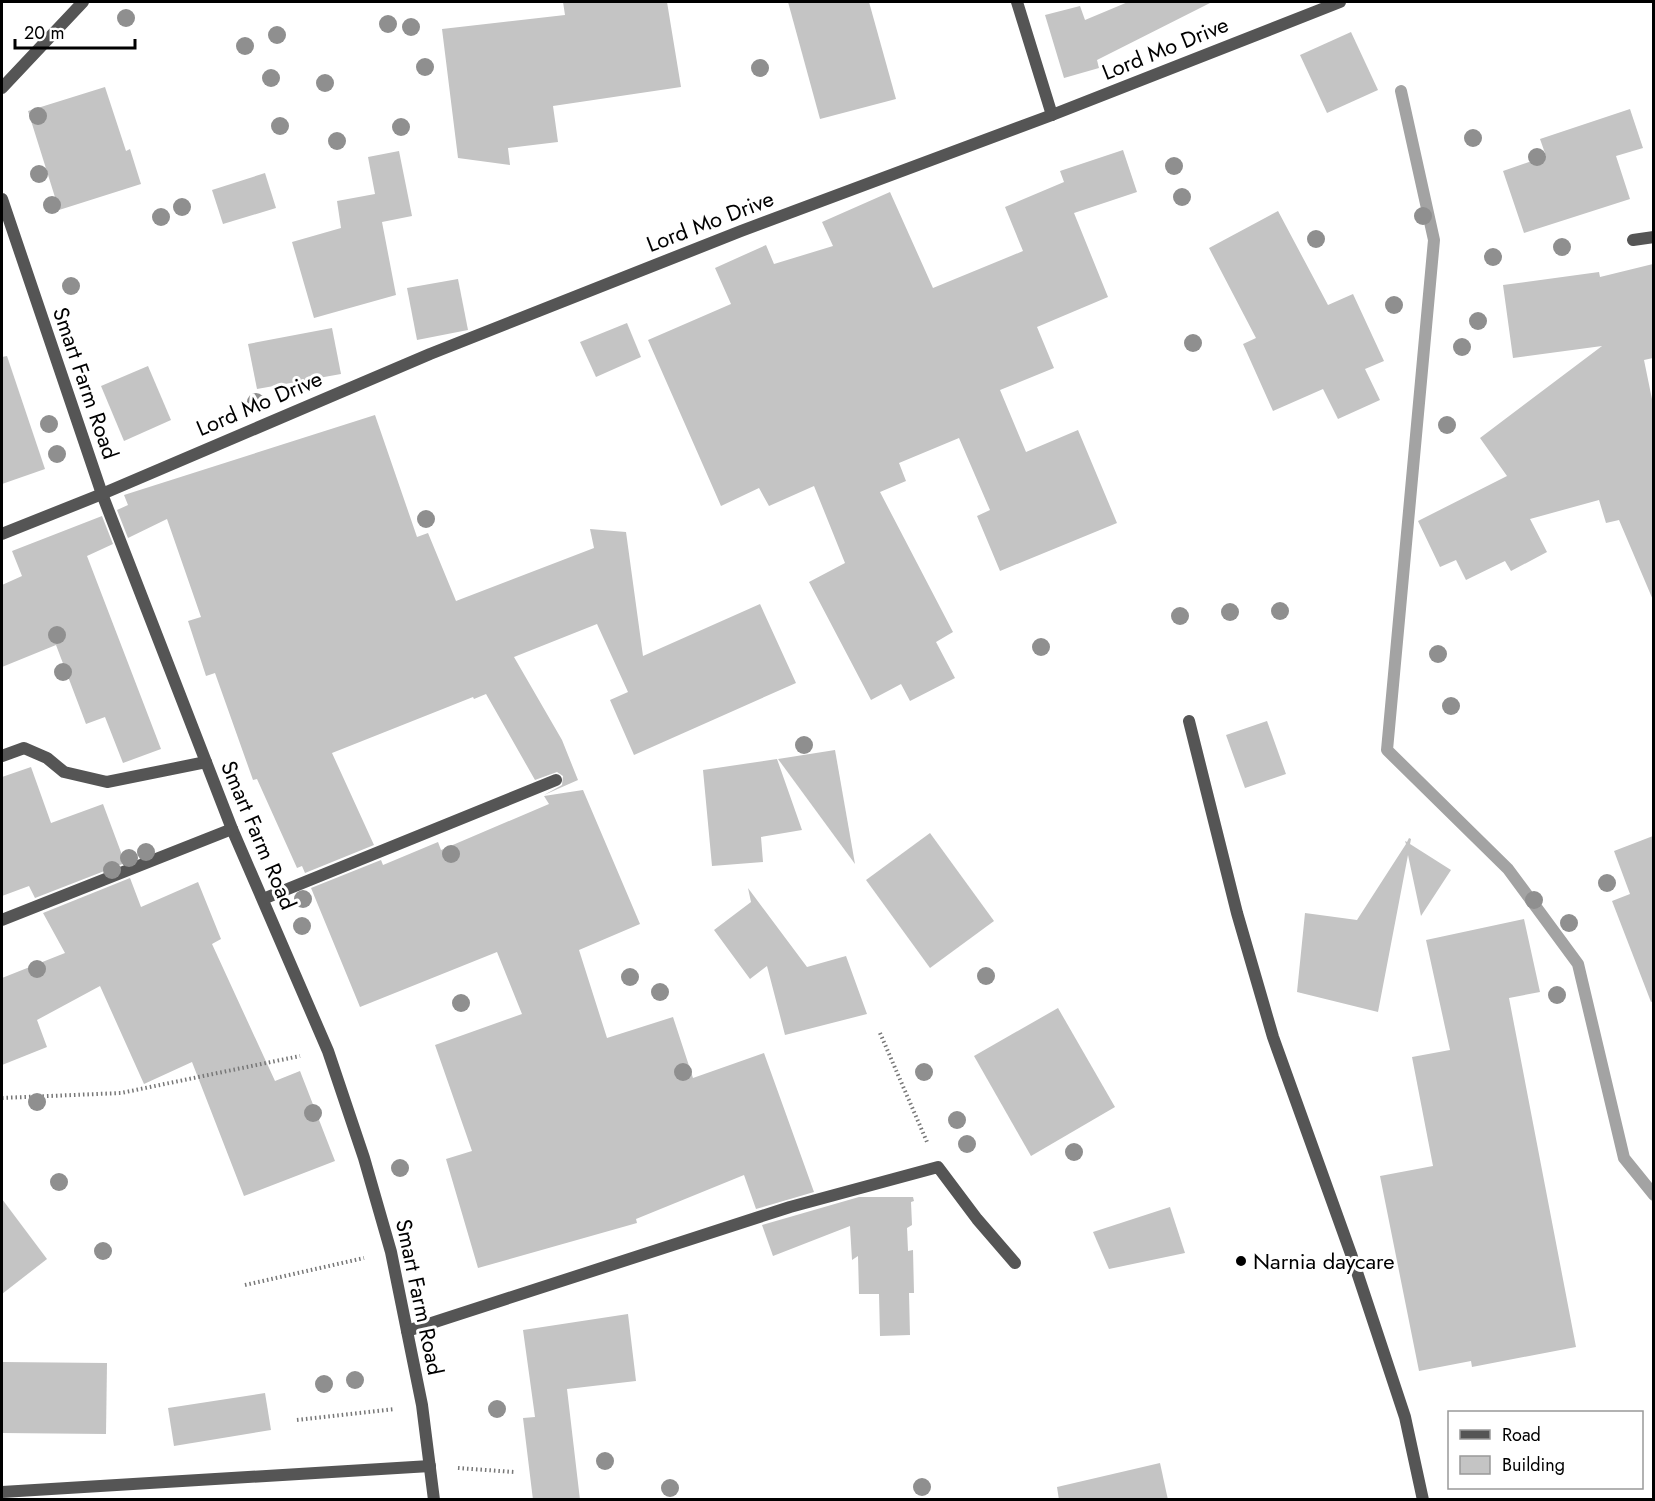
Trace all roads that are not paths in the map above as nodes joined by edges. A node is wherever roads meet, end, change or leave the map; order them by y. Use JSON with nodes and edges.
{"nodes":[{"id":1,"x":82,"y":2,"type":"edge"},
{"id":2,"x":1017,"y":2,"type":"edge"},
{"id":3,"x":1340,"y":2,"type":"edge"},
{"id":4,"x":2,"y":88,"type":"edge"},
{"id":5,"x":1052,"y":115,"type":"junction"},
{"id":6,"x":2,"y":199,"type":"edge"},
{"id":7,"x":1653,"y":237,"type":"edge"},
{"id":8,"x":1633,"y":240,"type":"dead end"},
{"id":9,"x":102,"y":494,"type":"junction"},
{"id":10,"x":2,"y":534,"type":"edge"},
{"id":11,"x":1188,"y":721,"type":"dead end"},
{"id":12,"x":2,"y":756,"type":"edge"},
{"id":13,"x":206,"y":762,"type":"junction"},
{"id":14,"x":556,"y":780,"type":"dead end"},
{"id":15,"x":232,"y":829,"type":"junction"},
{"id":16,"x":263,"y":899,"type":"junction"},
{"id":17,"x":2,"y":920,"type":"edge"},
{"id":18,"x":1015,"y":1263,"type":"dead end"},
{"id":19,"x":407,"y":1331,"type":"junction"},
{"id":20,"x":430,"y":1466,"type":"junction"},
{"id":21,"x":2,"y":1492,"type":"edge"},
{"id":22,"x":434,"y":1500,"type":"edge"},
{"id":23,"x":1423,"y":1500,"type":"edge"}],
"edges":[{"from":1,"to":4,"type":"street"},
{"from":2,"to":5,"type":"street"},
{"from":3,"to":5,"type":"street","name":"Lord Mo Drive"},
{"from":5,"to":9,"type":"street","name":"Lord Mo Drive"},
{"from":6,"to":9,"type":"street","name":"Smart Farm Road"},
{"from":7,"to":8,"type":"street"},
{"from":9,"to":10,"type":"street","name":"Lord Mo Drive"},
{"from":9,"to":13,"type":"street","name":"Smart Farm Road"},
{"from":11,"to":23,"type":"street"},
{"from":12,"to":13,"type":"street"},
{"from":13,"to":15,"type":"street","name":"Smart Farm Road"},
{"from":14,"to":16,"type":"street"},
{"from":15,"to":16,"type":"street","name":"Smart Farm Road"},
{"from":15,"to":17,"type":"street"},
{"from":16,"to":19,"type":"street","name":"Smart Farm Road"},
{"from":18,"to":19,"type":"street"},
{"from":19,"to":20,"type":"street","name":"Smart Farm Road"},
{"from":20,"to":21,"type":"street"},
{"from":20,"to":22,"type":"street","name":"Smart Farm Road"}]}
